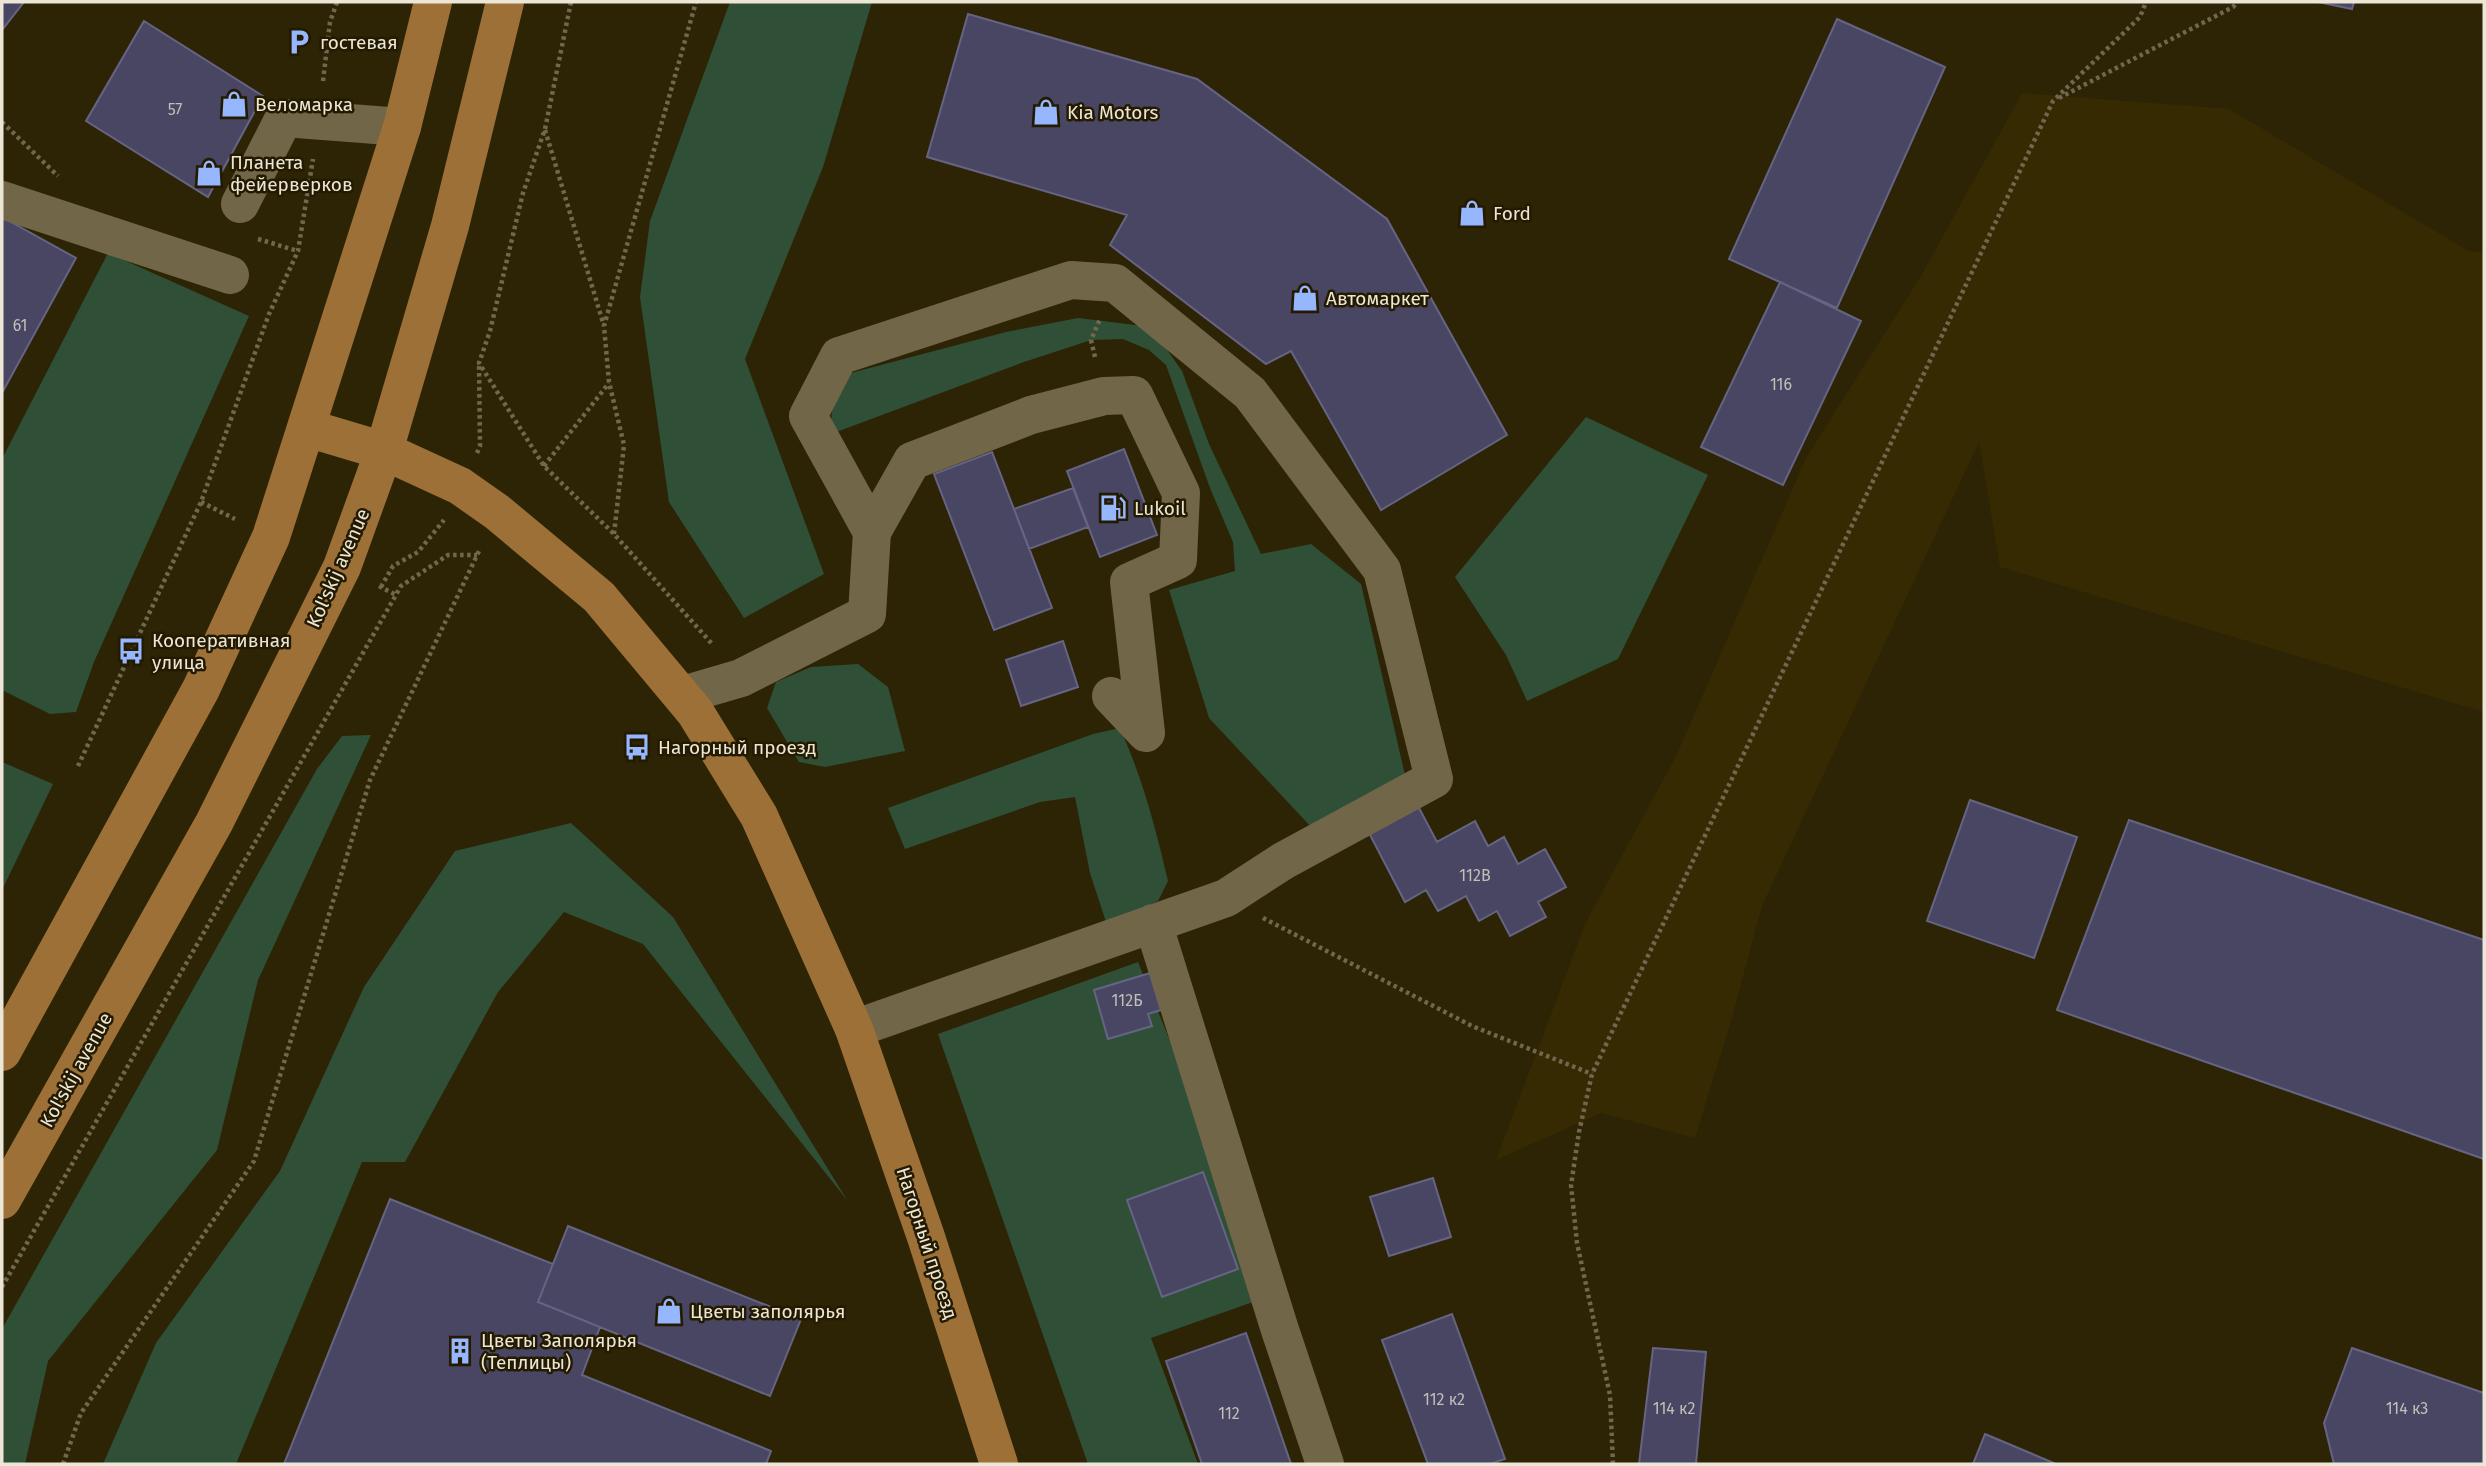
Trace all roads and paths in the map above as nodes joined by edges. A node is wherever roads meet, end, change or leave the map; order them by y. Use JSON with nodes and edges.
{"nodes":[{"id":1,"x":433,"y":2,"type":"edge"},
{"id":2,"x":505,"y":2,"type":"edge"},
{"id":3,"x":571,"y":2,"type":"edge"},
{"id":4,"x":696,"y":2,"type":"edge"},
{"id":5,"x":2146,"y":2,"type":"edge"},
{"id":6,"x":2237,"y":2,"type":"edge"},
{"id":7,"x":2053,"y":101,"type":"junction"},
{"id":8,"x":2,"y":122,"type":"edge"},
{"id":9,"x":402,"y":127,"type":"junction"},
{"id":10,"x":545,"y":129,"type":"junction"},
{"id":11,"x":60,"y":177,"type":"dead end"},
{"id":12,"x":310,"y":184,"type":"dead end"},
{"id":13,"x":2,"y":200,"type":"edge"},
{"id":14,"x":240,"y":204,"type":"dead end"},
{"id":15,"x":257,"y":239,"type":"dead end"},
{"id":16,"x":298,"y":251,"type":"junction"},
{"id":17,"x":230,"y":275,"type":"dead end"},
{"id":18,"x":1115,"y":283,"type":"junction"},
{"id":19,"x":604,"y":326,"type":"junction"},
{"id":20,"x":610,"y":382,"type":"junction"},
{"id":21,"x":1104,"y":396,"type":"junction"},
{"id":22,"x":307,"y":428,"type":"junction"},
{"id":23,"x":384,"y":451,"type":"junction"},
{"id":24,"x":544,"y":466,"type":"junction"},
{"id":25,"x":497,"y":512,"type":"junction"},
{"id":26,"x":872,"y":532,"type":"junction"},
{"id":27,"x":614,"y":534,"type":"junction"},
{"id":28,"x":477,"y":555,"type":"junction"},
{"id":29,"x":381,"y":587,"type":"dead end"},
{"id":30,"x":396,"y":596,"type":"junction"},
{"id":31,"x":741,"y":678,"type":"junction"},
{"id":32,"x":682,"y":695,"type":"junction"},
{"id":33,"x":1111,"y":696,"type":"dead end"},
{"id":34,"x":78,"y":766,"type":"dead end"},
{"id":35,"x":1226,"y":898,"type":"junction"},
{"id":36,"x":1153,"y":923,"type":"junction"},
{"id":37,"x":853,"y":1029,"type":"junction"},
{"id":38,"x":2,"y":1052,"type":"edge"},
{"id":39,"x":1592,"y":1074,"type":"junction"},
{"id":40,"x":2,"y":1200,"type":"edge"},
{"id":41,"x":2,"y":1287,"type":"edge"},
{"id":42,"x":63,"y":1464,"type":"edge"},
{"id":43,"x":999,"y":1464,"type":"edge"},
{"id":44,"x":1325,"y":1464,"type":"edge"},
{"id":45,"x":1613,"y":1464,"type":"edge"}],
"edges":[{"from":1,"to":9,"type":"main road"},
{"from":2,"to":23,"type":"main road","name":"Kol'skij avenue"},
{"from":3,"to":10,"type":"path"},
{"from":4,"to":19,"type":"path"},
{"from":5,"to":7,"type":"path"},
{"from":6,"to":7,"type":"path"},
{"from":7,"to":39,"type":"path"},
{"from":8,"to":11,"type":"path"},
{"from":9,"to":14,"type":"lane"},
{"from":9,"to":22,"type":"main road"},
{"from":10,"to":19,"type":"path"},
{"from":10,"to":24,"type":"path"},
{"from":12,"to":16,"type":"path"},
{"from":13,"to":17,"type":"lane"},
{"from":15,"to":16,"type":"path"},
{"from":16,"to":34,"type":"path"},
{"from":18,"to":21,"type":"path"},
{"from":18,"to":26,"type":"lane"},
{"from":18,"to":35,"type":"lane"},
{"from":19,"to":20,"type":"path"},
{"from":20,"to":24,"type":"path"},
{"from":20,"to":27,"type":"path"},
{"from":21,"to":26,"type":"lane"},
{"from":21,"to":33,"type":"lane"},
{"from":22,"to":23,"type":"main road","name":"Нагорный проезд"},
{"from":22,"to":38,"type":"main road"},
{"from":23,"to":25,"type":"main road","name":"Нагорный проезд"},
{"from":23,"to":40,"type":"main road","name":"Kol'skij avenue"},
{"from":24,"to":27,"type":"path"},
{"from":25,"to":28,"type":"path"},
{"from":25,"to":32,"type":"main road","name":"Нагорный проезд"},
{"from":26,"to":31,"type":"lane"},
{"from":27,"to":31,"type":"path"},
{"from":28,"to":30,"type":"path"},
{"from":28,"to":42,"type":"path"},
{"from":29,"to":30,"type":"path"},
{"from":30,"to":41,"type":"path"},
{"from":31,"to":32,"type":"lane"},
{"from":32,"to":37,"type":"main road","name":"Нагорный проезд"},
{"from":35,"to":36,"type":"lane"},
{"from":35,"to":39,"type":"path"},
{"from":36,"to":37,"type":"lane"},
{"from":36,"to":44,"type":"lane"},
{"from":37,"to":43,"type":"main road","name":"Нагорный проезд"},
{"from":39,"to":45,"type":"path"}]}
